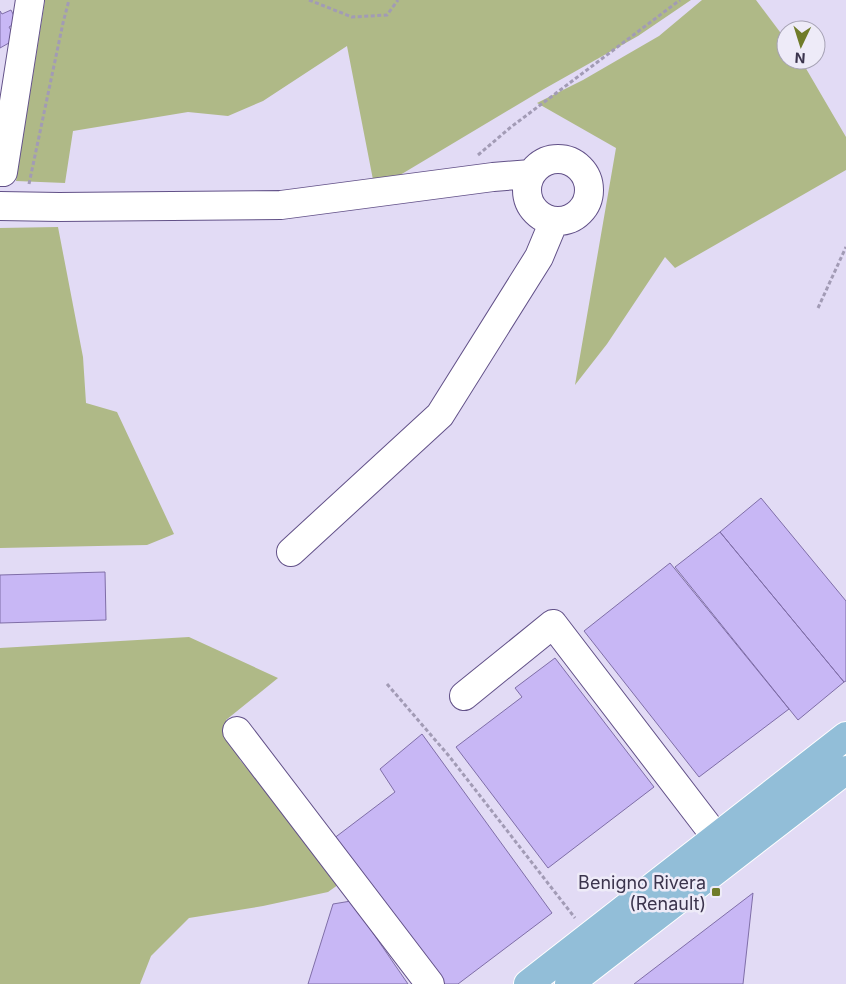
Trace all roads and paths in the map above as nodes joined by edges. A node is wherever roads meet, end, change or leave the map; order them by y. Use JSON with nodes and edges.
{"nodes":[{"id":1,"x":30,"y":0,"type":"edge"},
{"id":2,"x":69,"y":0,"type":"edge"},
{"id":3,"x":308,"y":0,"type":"edge"},
{"id":4,"x":398,"y":0,"type":"edge"},
{"id":5,"x":680,"y":0,"type":"edge"},
{"id":6,"x":473,"y":159,"type":"dead end"},
{"id":7,"x":0,"y":172,"type":"edge"},
{"id":8,"x":531,"y":174,"type":"junction"},
{"id":9,"x":29,"y":185,"type":"dead end"},
{"id":10,"x":0,"y":206,"type":"edge"},
{"id":11,"x":554,"y":221,"type":"junction"},
{"id":12,"x":846,"y":247,"type":"edge"},
{"id":13,"x":818,"y":308,"type":"dead end"},
{"id":14,"x":291,"y":552,"type":"dead end"},
{"id":15,"x":387,"y":684,"type":"dead end"},
{"id":16,"x":464,"y":696,"type":"dead end"},
{"id":17,"x":237,"y":731,"type":"dead end"},
{"id":18,"x":846,"y":736,"type":"edge"},
{"id":19,"x":846,"y":770,"type":"edge"},
{"id":20,"x":716,"y":837,"type":"junction"},
{"id":21,"x":589,"y":936,"type":"junction"},
{"id":22,"x":430,"y":984,"type":"edge"},
{"id":23,"x":528,"y":984,"type":"edge"},
{"id":24,"x":568,"y":984,"type":"edge"}],
"edges":[{"from":1,"to":7,"type":"street"},
{"from":2,"to":9,"type":"path"},
{"from":3,"to":4,"type":"path"},
{"from":5,"to":6,"type":"path"},
{"from":8,"to":10,"type":"street"},
{"from":8,"to":11,"type":"street"},
{"from":8,"to":11,"type":"street"},
{"from":11,"to":14,"type":"street"},
{"from":12,"to":13,"type":"path"},
{"from":15,"to":21,"type":"path"},
{"from":16,"to":20,"type":"street"},
{"from":17,"to":22,"type":"street"},
{"from":18,"to":20,"type":"main road"},
{"from":19,"to":24,"type":"main road"},
{"from":20,"to":21,"type":"main road"},
{"from":21,"to":23,"type":"main road"}]}
